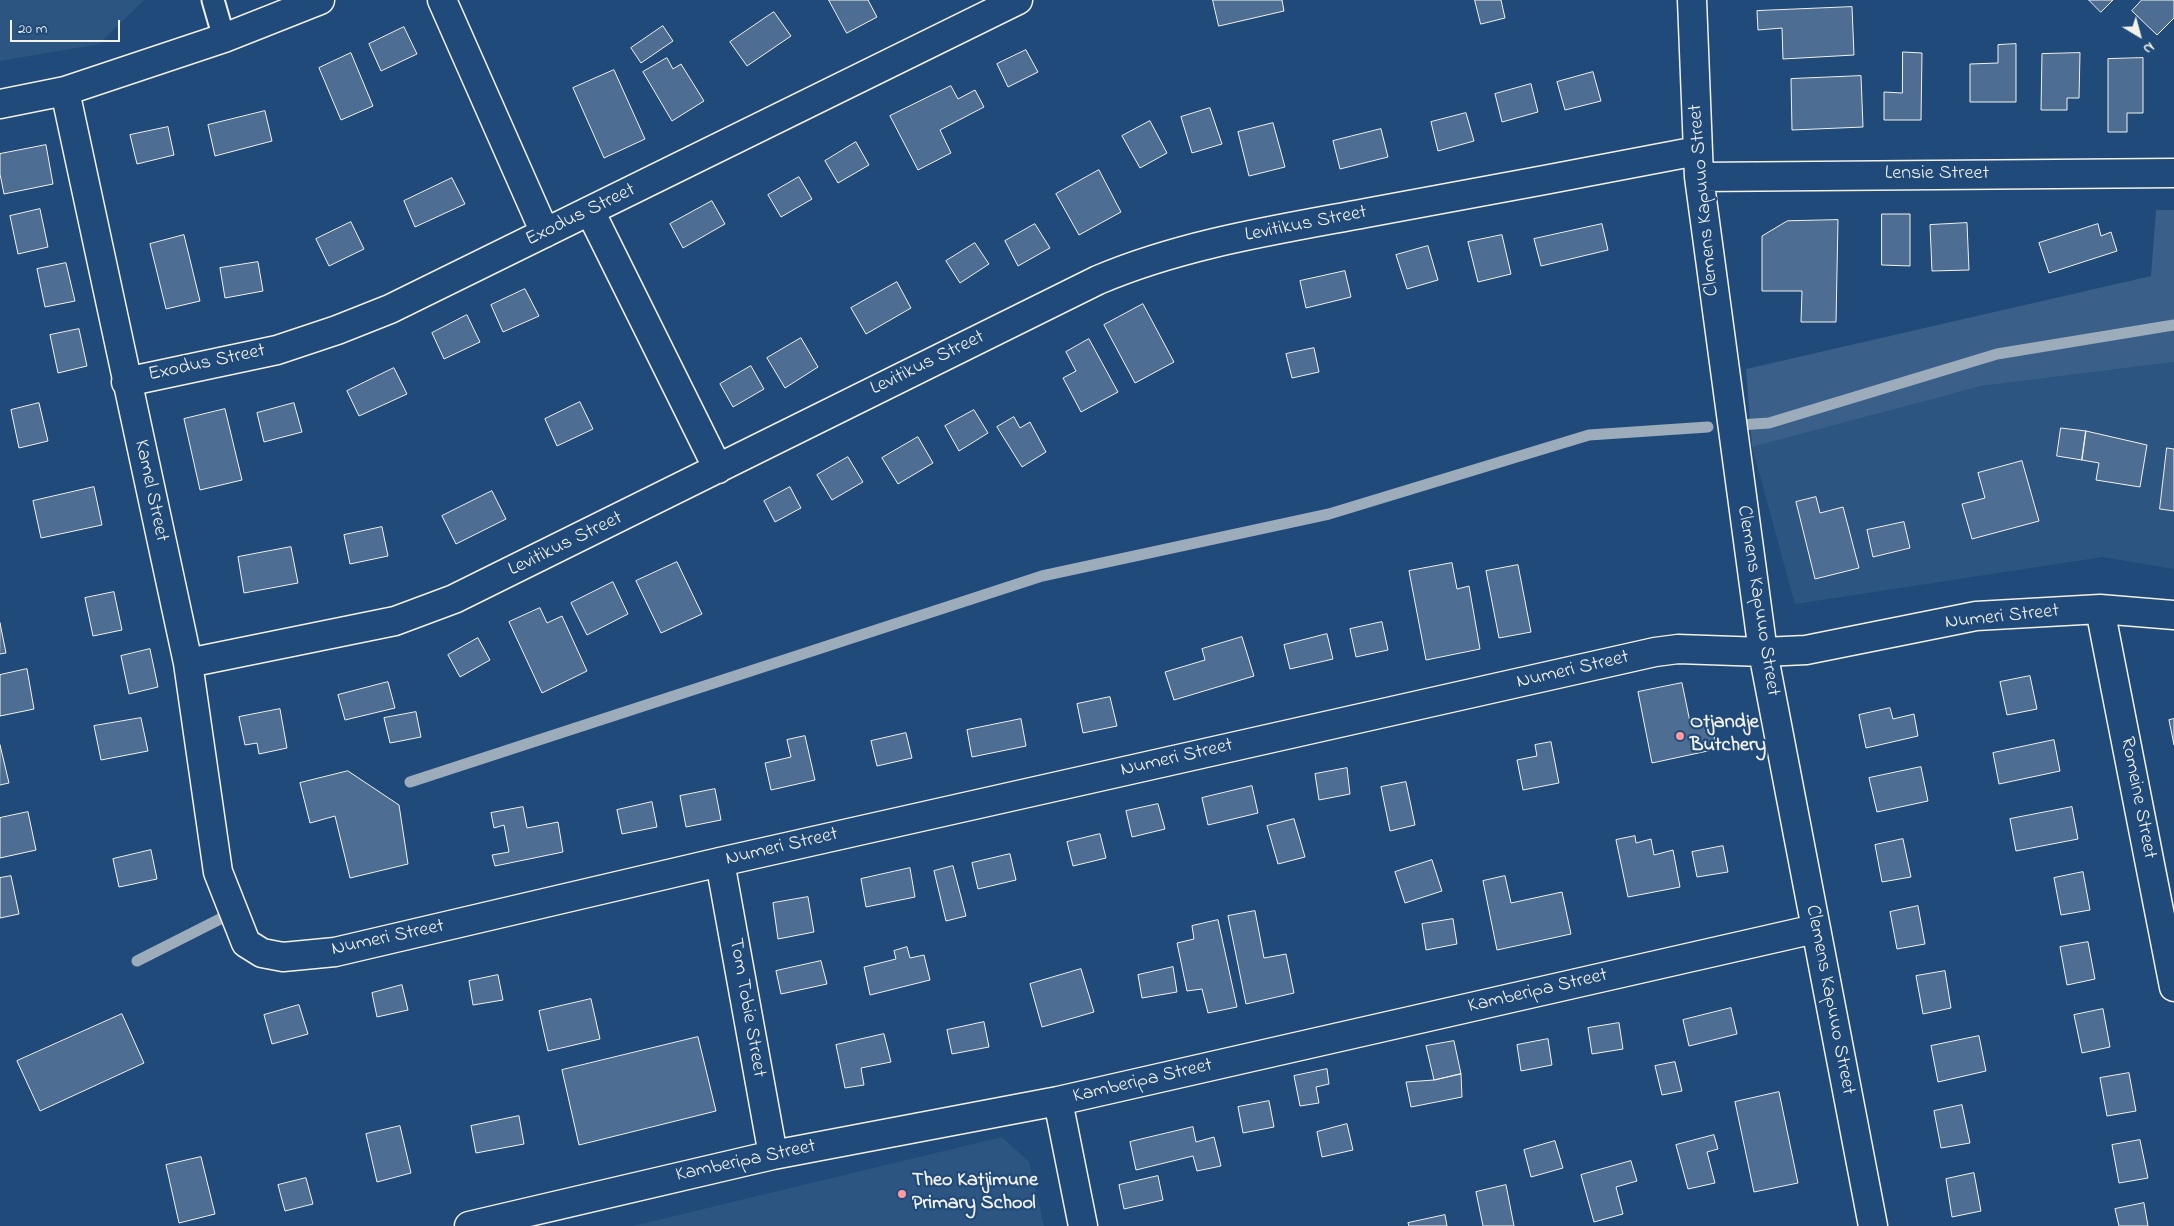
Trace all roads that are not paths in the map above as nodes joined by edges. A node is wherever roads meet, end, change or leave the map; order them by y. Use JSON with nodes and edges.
{"nodes":[{"id":1,"x":213,"y":0,"type":"edge"},
{"id":2,"x":320,"y":0,"type":"edge"},
{"id":3,"x":442,"y":0,"type":"edge"},
{"id":4,"x":1018,"y":0,"type":"edge"},
{"id":5,"x":1692,"y":0,"type":"edge"},
{"id":6,"x":224,"y":38,"type":"junction"},
{"id":7,"x":65,"y":91,"type":"junction"},
{"id":8,"x":0,"y":104,"type":"edge"},
{"id":9,"x":1698,"y":164,"type":"junction"},
{"id":10,"x":2174,"y":173,"type":"edge"},
{"id":11,"x":590,"y":211,"type":"junction"},
{"id":12,"x":545,"y":233,"type":"junction"},
{"id":13,"x":126,"y":382,"type":"junction"},
{"id":14,"x":718,"y":469,"type":"junction"},
{"id":15,"x":2100,"y":609,"type":"junction"},
{"id":16,"x":2174,"y":615,"type":"edge"},
{"id":17,"x":1763,"y":652,"type":"junction"},
{"id":18,"x":188,"y":663,"type":"junction"},
{"id":19,"x":720,"y":862,"type":"junction"},
{"id":20,"x":224,"y":892,"type":"joint"},
{"id":21,"x":1815,"y":929,"type":"junction"},
{"id":22,"x":2174,"y":987,"type":"edge"},
{"id":23,"x":1058,"y":1101,"type":"junction"},
{"id":24,"x":773,"y":1155,"type":"junction"},
{"id":25,"x":1869,"y":1225,"type":"edge"},
{"id":26,"x":469,"y":1226,"type":"edge"},
{"id":27,"x":1083,"y":1226,"type":"edge"}],
"edges":[{"from":1,"to":6,"type":"lane"},
{"from":2,"to":6,"type":"street"},
{"from":3,"to":12,"type":"street"},
{"from":4,"to":11,"type":"street","name":"Exodus Street"},
{"from":5,"to":9,"type":"street","name":"Clemens Kapuuo Street"},
{"from":6,"to":7,"type":"street"},
{"from":7,"to":8,"type":"street"},
{"from":7,"to":13,"type":"street","name":"Kamel Street"},
{"from":9,"to":10,"type":"street","name":"Lensie Street"},
{"from":9,"to":14,"type":"street","name":"Levitikus Street"},
{"from":9,"to":17,"type":"street","name":"Clemens Kapuuo Street"},
{"from":11,"to":12,"type":"street","name":"Exodus Street"},
{"from":11,"to":14,"type":"street"},
{"from":12,"to":13,"type":"street","name":"Exodus Street"},
{"from":13,"to":18,"type":"street","name":"Kamel Street"},
{"from":14,"to":18,"type":"street","name":"Levitikus Street"},
{"from":15,"to":16,"type":"street","name":"Numeri Street"},
{"from":15,"to":17,"type":"street","name":"Numeri Street"},
{"from":15,"to":22,"type":"street","name":"Romeine Street"},
{"from":17,"to":19,"type":"street","name":"Numeri Street"},
{"from":17,"to":21,"type":"street","name":"Clemens Kapuuo Street"},
{"from":18,"to":20,"type":"street","name":"Kamel Street"},
{"from":19,"to":20,"type":"street","name":"Numeri Street"},
{"from":19,"to":24,"type":"street","name":"Tom Tobie Street"},
{"from":21,"to":23,"type":"street","name":"Kamberipa Street"},
{"from":21,"to":25,"type":"street","name":"Clemens Kapuuo Street"},
{"from":23,"to":24,"type":"street","name":"Kamberipa Street"},
{"from":23,"to":27,"type":"street"},
{"from":24,"to":26,"type":"street","name":"Kamberipa Street"}]}
